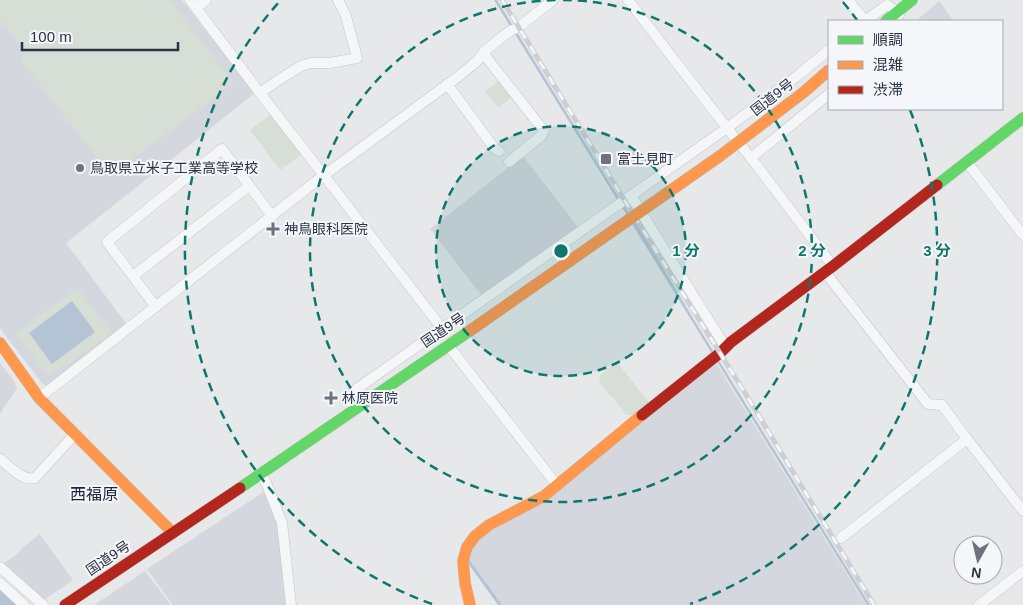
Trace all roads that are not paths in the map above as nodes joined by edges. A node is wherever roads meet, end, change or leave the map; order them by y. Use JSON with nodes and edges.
{"nodes":[{"id":1,"x":206,"y":0,"type":"edge"},
{"id":2,"x":338,"y":0,"type":"edge"},
{"id":3,"x":552,"y":0,"type":"edge"},
{"id":4,"x":628,"y":0,"type":"edge"},
{"id":5,"x":848,"y":0,"type":"edge"},
{"id":6,"x":912,"y":0,"type":"edge"},
{"id":7,"x":193,"y":4,"type":"edge"},
{"id":8,"x":899,"y":17,"type":"edge"},
{"id":9,"x":864,"y":20,"type":"edge"},
{"id":10,"x":866,"y":20,"type":"edge"},
{"id":11,"x":828,"y":51,"type":"edge"},
{"id":12,"x":484,"y":53,"type":"junction"},
{"id":13,"x":828,"y":71,"type":"edge"},
{"id":14,"x":447,"y":84,"type":"junction"},
{"id":15,"x":260,"y":94,"type":"junction"},
{"id":16,"x":828,"y":95,"type":"edge"},
{"id":17,"x":1023,"y":118,"type":"edge"},
{"id":18,"x":726,"y":128,"type":"junction"},
{"id":19,"x":499,"y":150,"type":"dead end"},
{"id":20,"x":751,"y":158,"type":"junction"},
{"id":21,"x":509,"y":162,"type":"dead end"},
{"id":22,"x":967,"y":162,"type":"junction"},
{"id":23,"x":324,"y":176,"type":"junction"},
{"id":24,"x":249,"y":186,"type":"junction"},
{"id":25,"x":631,"y":196,"type":"junction"},
{"id":26,"x":272,"y":216,"type":"junction"},
{"id":27,"x":1022,"y":233,"type":"edge"},
{"id":28,"x":829,"y":269,"type":"junction"},
{"id":29,"x":133,"y":276,"type":"junction"},
{"id":30,"x":156,"y":307,"type":"junction"},
{"id":31,"x":443,"y":330,"type":"junction"},
{"id":32,"x":0,"y":343,"type":"edge"},
{"id":33,"x":448,"y":345,"type":"junction"},
{"id":34,"x":719,"y":354,"type":"junction"},
{"id":35,"x":39,"y":398,"type":"junction"},
{"id":36,"x":353,"y":410,"type":"junction"},
{"id":37,"x":75,"y":434,"type":"junction"},
{"id":38,"x":967,"y":439,"type":"junction"},
{"id":39,"x":0,"y":459,"type":"edge"},
{"id":40,"x":261,"y":474,"type":"junction"},
{"id":41,"x":556,"y":484,"type":"junction"},
{"id":42,"x":1023,"y":511,"type":"edge"},
{"id":43,"x":173,"y":533,"type":"junction"},
{"id":44,"x":841,"y":538,"type":"dead end"},
{"id":45,"x":0,"y":567,"type":"edge"},
{"id":46,"x":1023,"y":571,"type":"edge"},
{"id":47,"x":0,"y":583,"type":"edge"},
{"id":48,"x":24,"y":605,"type":"edge"},
{"id":49,"x":43,"y":605,"type":"edge"},
{"id":50,"x":65,"y":605,"type":"edge"},
{"id":51,"x":291,"y":605,"type":"edge"},
{"id":52,"x":470,"y":605,"type":"edge"},
{"id":53,"x":979,"y":605,"type":"edge"}],
"edges":[{"from":1,"to":7,"type":"street"},
{"from":2,"to":15,"type":"street"},
{"from":3,"to":12,"type":"street"},
{"from":4,"to":18,"type":"street"},
{"from":5,"to":9,"type":"street"},
{"from":6,"to":8,"type":"main road"},
{"from":7,"to":15,"type":"street"},
{"from":8,"to":10,"type":"street"},
{"from":11,"to":18,"type":"street"},
{"from":12,"to":14,"type":"street"},
{"from":12,"to":21,"type":"street"},
{"from":13,"to":33,"type":"main road","name":"国道9号","bridge":true},
{"from":14,"to":19,"type":"street"},
{"from":14,"to":23,"type":"street"},
{"from":15,"to":23,"type":"street"},
{"from":16,"to":20,"type":"street"},
{"from":17,"to":22,"type":"main road"},
{"from":18,"to":20,"type":"street"},
{"from":18,"to":25,"type":"street"},
{"from":20,"to":28,"type":"street"},
{"from":22,"to":27,"type":"street"},
{"from":22,"to":28,"type":"main road"},
{"from":23,"to":26,"type":"street"},
{"from":23,"to":31,"type":"street"},
{"from":24,"to":26,"type":"street"},
{"from":24,"to":29,"type":"street"},
{"from":24,"to":29,"type":"street"},
{"from":25,"to":31,"type":"street"},
{"from":25,"to":34,"type":"street"},
{"from":26,"to":30,"type":"street"},
{"from":28,"to":34,"type":"main road"},
{"from":28,"to":38,"type":"street"},
{"from":29,"to":30,"type":"street"},
{"from":30,"to":35,"type":"street"},
{"from":31,"to":36,"type":"street"},
{"from":32,"to":35,"type":"main road"},
{"from":33,"to":36,"type":"main road","name":"国道9号"},
{"from":33,"to":41,"type":"street"},
{"from":34,"to":41,"type":"main road"},
{"from":35,"to":37,"type":"main road"},
{"from":36,"to":40,"type":"main road","name":"国道9号"},
{"from":37,"to":39,"type":"street"},
{"from":37,"to":43,"type":"main road"},
{"from":38,"to":42,"type":"street"},
{"from":38,"to":44,"type":"street"},
{"from":40,"to":43,"type":"main road","name":"国道9号"},
{"from":40,"to":51,"type":"street"},
{"from":41,"to":52,"type":"main road"},
{"from":43,"to":50,"type":"main road","name":"国道9号"},
{"from":45,"to":49,"type":"street"},
{"from":46,"to":53,"type":"street"},
{"from":47,"to":48,"type":"street"}]}
